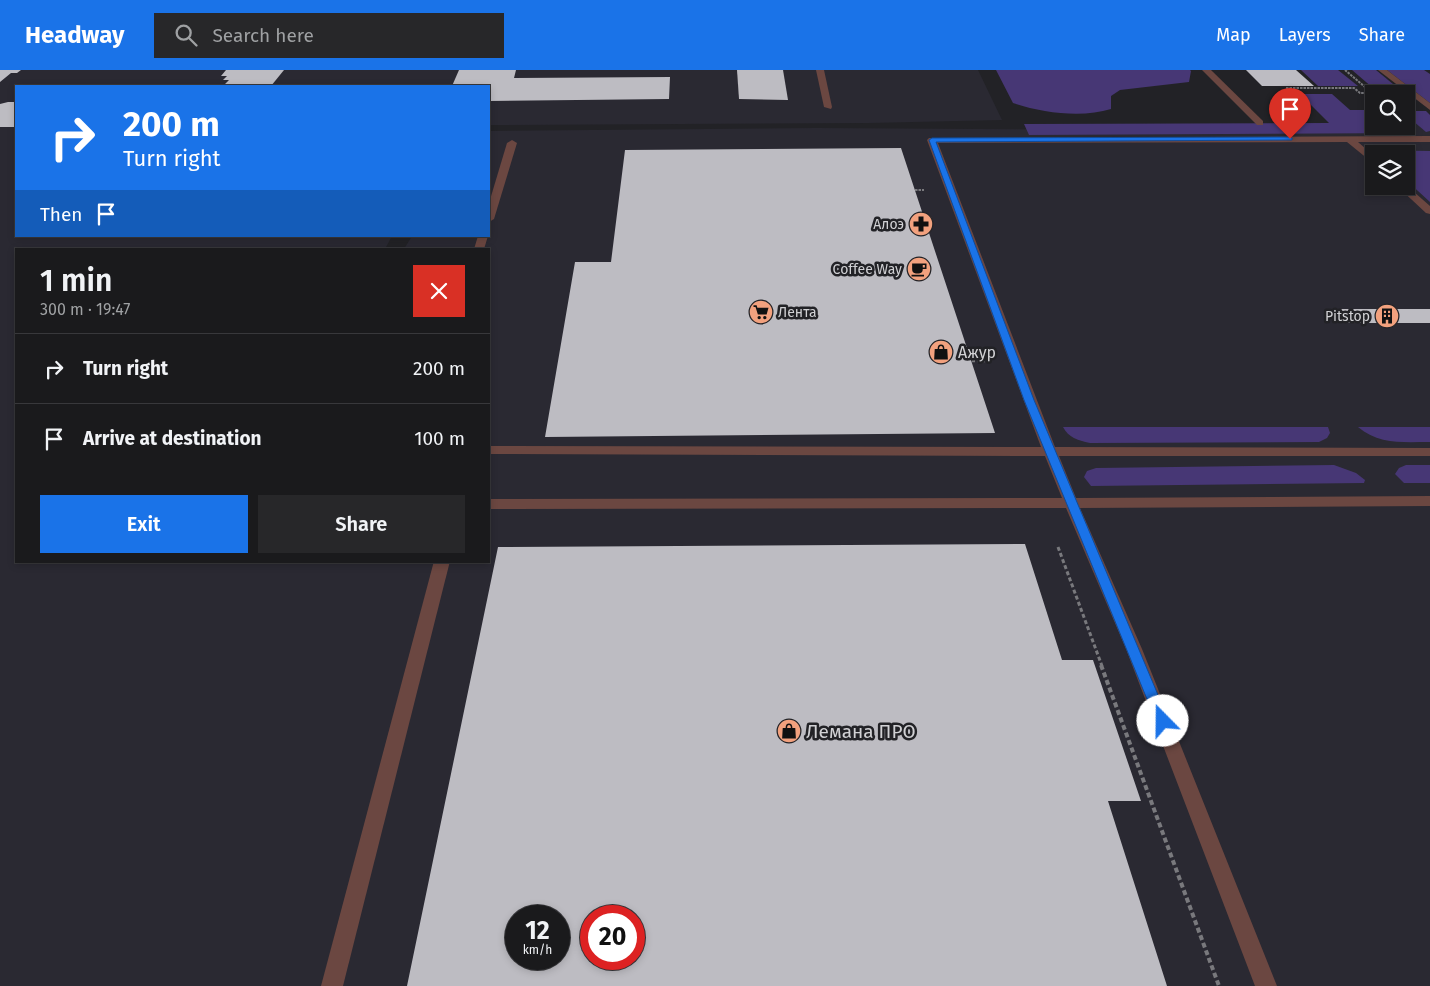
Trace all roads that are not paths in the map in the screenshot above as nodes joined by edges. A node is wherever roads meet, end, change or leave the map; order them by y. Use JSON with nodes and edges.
{"nodes":[{"id":1,"x":820,"y":70,"type":"edge"},
{"id":2,"x":1206,"y":70,"type":"edge"},
{"id":3,"x":1382,"y":70,"type":"edge"},
{"id":4,"x":828,"y":107,"type":"dead end"},
{"id":5,"x":1430,"y":107,"type":"edge"},
{"id":6,"x":1260,"y":122,"type":"dead end"},
{"id":7,"x":1349,"y":139,"type":"junction"},
{"id":8,"x":1430,"y":139,"type":"edge"},
{"id":9,"x":512,"y":143,"type":"dead end"},
{"id":10,"x":1365,"y":153,"type":"edge"},
{"id":11,"x":1412,"y":195,"type":"edge"},
{"id":12,"x":1430,"y":211,"type":"edge"},
{"id":13,"x":490,"y":215,"type":"edge"},
{"id":14,"x":490,"y":450,"type":"edge"},
{"id":15,"x":1050,"y":450,"type":"junction"},
{"id":16,"x":1430,"y":452,"type":"edge"},
{"id":17,"x":1430,"y":501,"type":"edge"},
{"id":18,"x":1071,"y":503,"type":"junction"},
{"id":19,"x":490,"y":504,"type":"edge"},
{"id":20,"x":441,"y":563,"type":"edge"},
{"id":21,"x":332,"y":986,"type":"edge"},
{"id":22,"x":1266,"y":986,"type":"edge"}],
"edges":[{"from":1,"to":4,"type":"street"},
{"from":2,"to":6,"type":"street"},
{"from":3,"to":5,"type":"street"},
{"from":7,"to":8,"type":"street"},
{"from":7,"to":10,"type":"street"},
{"from":7,"to":15,"type":"street"},
{"from":9,"to":13,"type":"street"},
{"from":11,"to":12,"type":"street"},
{"from":14,"to":15,"type":"street"},
{"from":15,"to":16,"type":"street"},
{"from":15,"to":18,"type":"street"},
{"from":17,"to":18,"type":"street"},
{"from":18,"to":19,"type":"street"},
{"from":18,"to":22,"type":"street"},
{"from":20,"to":21,"type":"street"}]}
